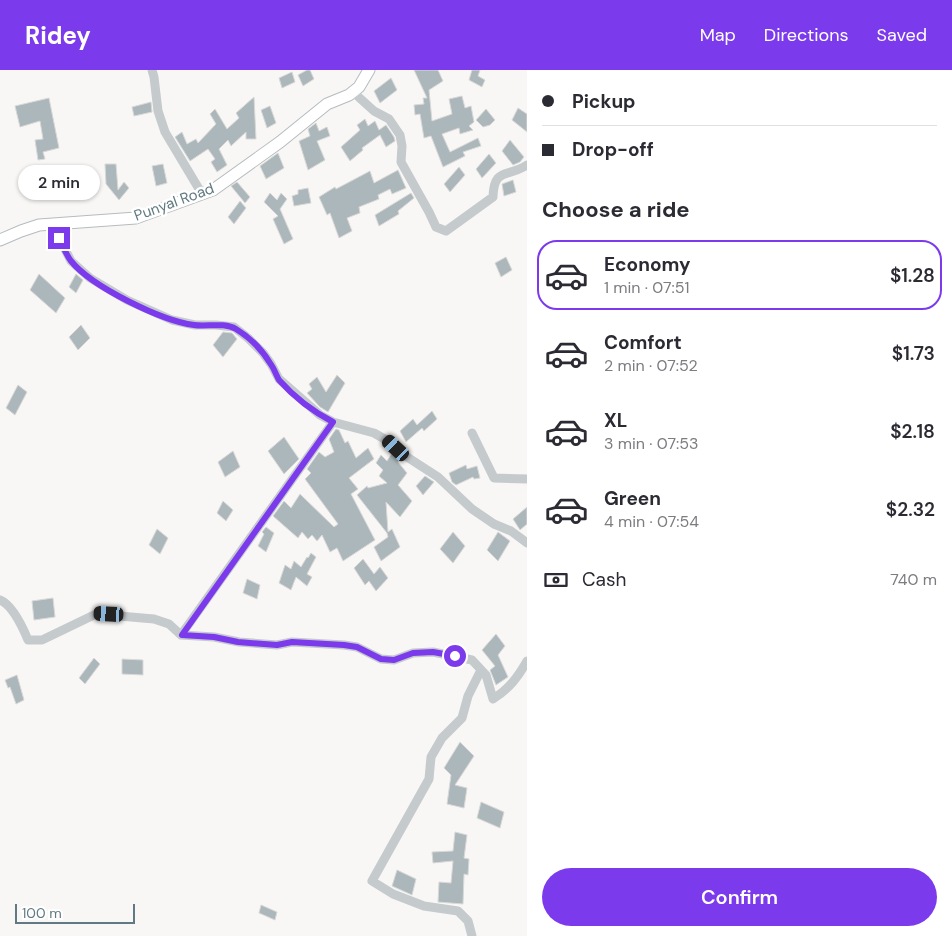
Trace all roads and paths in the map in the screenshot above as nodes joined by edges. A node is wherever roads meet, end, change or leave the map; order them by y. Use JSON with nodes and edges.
{"nodes":[{"id":1,"x":152,"y":70,"type":"edge"},
{"id":2,"x":369,"y":70,"type":"edge"},
{"id":3,"x":353,"y":92,"type":"junction"},
{"id":4,"x":527,"y":165,"type":"edge"},
{"id":5,"x":202,"y":194,"type":"junction"},
{"id":6,"x":52,"y":224,"type":"junction"},
{"id":7,"x":0,"y":240,"type":"edge"},
{"id":8,"x":333,"y":422,"type":"junction"},
{"id":9,"x":472,"y":433,"type":"dead end"},
{"id":10,"x":527,"y":479,"type":"edge"},
{"id":11,"x":527,"y":543,"type":"edge"},
{"id":12,"x":0,"y":600,"type":"edge"},
{"id":13,"x":182,"y":635,"type":"junction"},
{"id":14,"x":527,"y":661,"type":"edge"},
{"id":15,"x":481,"y":670,"type":"junction"},
{"id":16,"x":472,"y":936,"type":"edge"}],
"edges":[{"from":1,"to":5,"type":"street"},
{"from":2,"to":3,"type":"main road","name":"Punyal Road"},
{"from":3,"to":4,"type":"street"},
{"from":3,"to":5,"type":"main road","name":"Punyal Road"},
{"from":5,"to":6,"type":"main road","name":"Punyal Road"},
{"from":6,"to":7,"type":"main road","name":"Punyal Road"},
{"from":6,"to":8,"type":"street"},
{"from":8,"to":11,"type":"street"},
{"from":8,"to":13,"type":"street"},
{"from":9,"to":10,"type":"street"},
{"from":12,"to":13,"type":"street"},
{"from":13,"to":15,"type":"street"},
{"from":14,"to":15,"type":"street"},
{"from":15,"to":16,"type":"street"}]}
